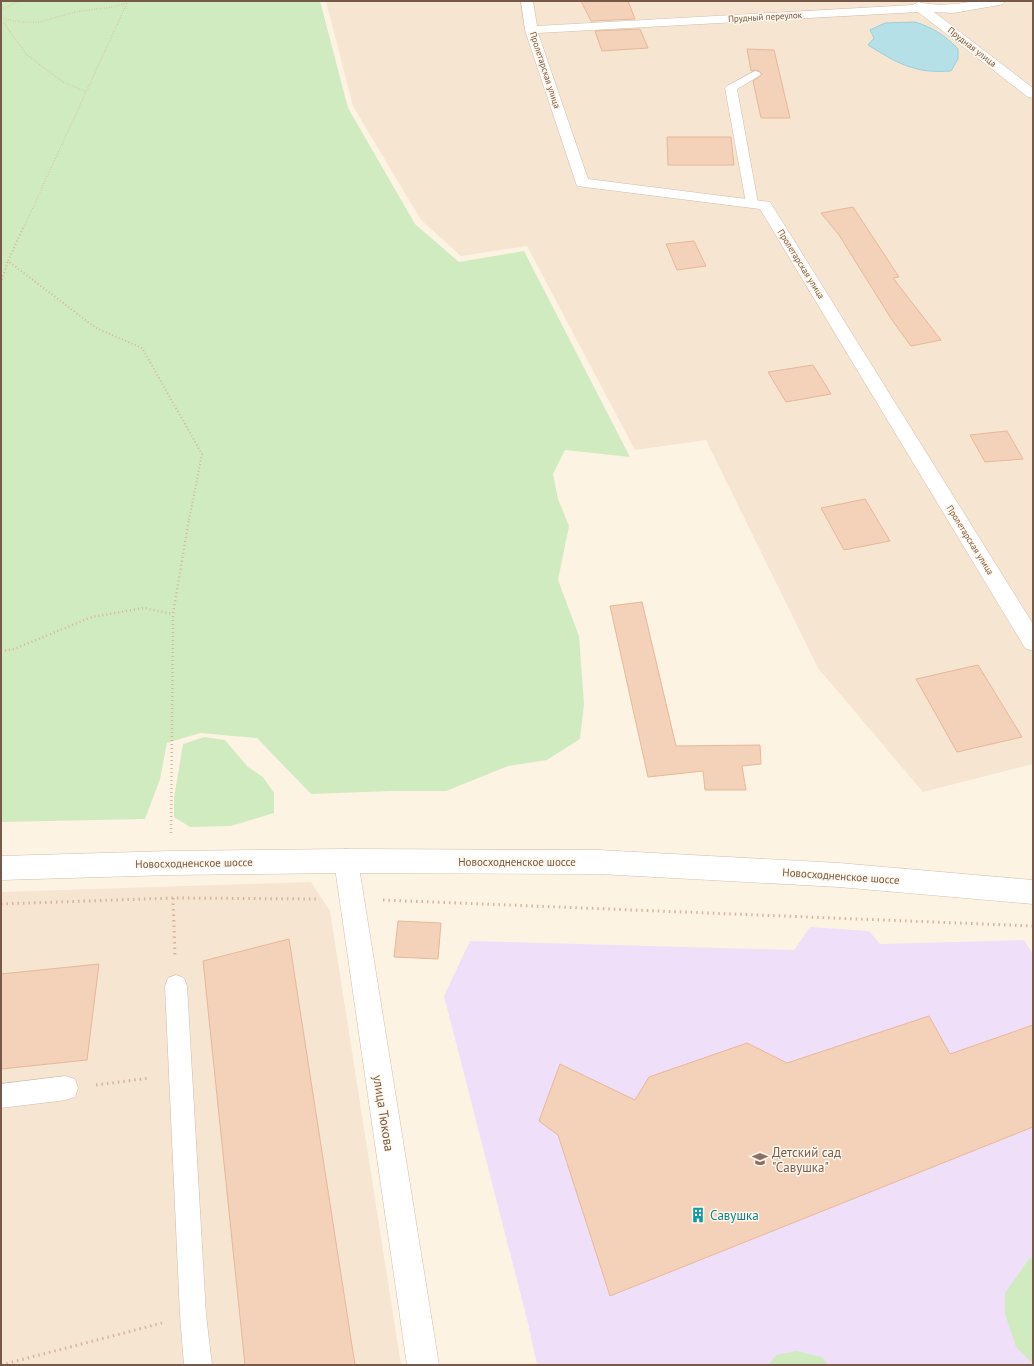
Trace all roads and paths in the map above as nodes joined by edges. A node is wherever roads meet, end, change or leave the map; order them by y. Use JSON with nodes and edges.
{"nodes":[{"id":1,"x":20,"y":1,"type":"edge"},
{"id":2,"x":526,"y":1,"type":"edge"},
{"id":3,"x":999,"y":1,"type":"edge"},
{"id":4,"x":127,"y":2,"type":"edge"},
{"id":5,"x":916,"y":4,"type":"edge"},
{"id":6,"x":1,"y":9,"type":"edge"},
{"id":7,"x":1,"y":18,"type":"edge"},
{"id":8,"x":4,"y":23,"type":"dead end"},
{"id":9,"x":531,"y":30,"type":"junction"},
{"id":10,"x":755,"y":74,"type":"dead end"},
{"id":11,"x":86,"y":92,"type":"junction"},
{"id":12,"x":1033,"y":94,"type":"edge"},
{"id":13,"x":752,"y":203,"type":"junction"},
{"id":14,"x":8,"y":261,"type":"junction"},
{"id":15,"x":1,"y":283,"type":"edge"},
{"id":16,"x":173,"y":614,"type":"junction"},
{"id":17,"x":1033,"y":642,"type":"edge"},
{"id":18,"x":1,"y":651,"type":"edge"},
{"id":19,"x":346,"y":861,"type":"junction"},
{"id":20,"x":170,"y":863,"type":"junction"},
{"id":21,"x":1,"y":868,"type":"edge"},
{"id":22,"x":1033,"y":892,"type":"edge"},
{"id":23,"x":173,"y":898,"type":"junction"},
{"id":24,"x":351,"y":899,"type":"junction"},
{"id":25,"x":1,"y":904,"type":"edge"},
{"id":26,"x":1033,"y":926,"type":"edge"},
{"id":27,"x":176,"y":986,"type":"joint"},
{"id":28,"x":180,"y":1074,"type":"junction"},
{"id":29,"x":66,"y":1088,"type":"joint"},
{"id":30,"x":1,"y":1096,"type":"edge"},
{"id":31,"x":193,"y":1315,"type":"junction"},
{"id":32,"x":1,"y":1365,"type":"edge"},
{"id":33,"x":198,"y":1365,"type":"edge"},
{"id":34,"x":424,"y":1365,"type":"edge"}],
"edges":[{"from":1,"to":6,"type":"path"},
{"from":2,"to":9,"type":"street","name":"Пролетарская улица"},
{"from":3,"to":5,"type":"street","name":"Прудный переулок"},
{"from":4,"to":7,"type":"path"},
{"from":4,"to":11,"type":"path"},
{"from":5,"to":9,"type":"street","name":"Прудный переулок"},
{"from":5,"to":12,"type":"street","name":"Прудная улица"},
{"from":8,"to":11,"type":"path"},
{"from":9,"to":13,"type":"street","name":"Пролетарская улица"},
{"from":10,"to":13,"type":"lane"},
{"from":11,"to":14,"type":"path"},
{"from":13,"to":17,"type":"street","name":"Пролетарская улица"},
{"from":14,"to":15,"type":"path"},
{"from":14,"to":16,"type":"path"},
{"from":16,"to":18,"type":"path"},
{"from":16,"to":20,"type":"path"},
{"from":19,"to":20,"type":"street","name":"Новосходненское шоссе"},
{"from":19,"to":22,"type":"street","name":"Новосходненское шоссе"},
{"from":19,"to":24,"type":"street","name":"улица Тюкова"},
{"from":20,"to":21,"type":"street","name":"Новосходненское шоссе"},
{"from":23,"to":24,"type":"path"},
{"from":23,"to":25,"type":"path"},
{"from":23,"to":27,"type":"path"},
{"from":24,"to":26,"type":"path"},
{"from":24,"to":34,"type":"street","name":"улица Тюкова"},
{"from":27,"to":28,"type":"lane"},
{"from":28,"to":29,"type":"path"},
{"from":28,"to":31,"type":"lane"},
{"from":29,"to":30,"type":"lane"},
{"from":31,"to":32,"type":"path"},
{"from":31,"to":33,"type":"lane"}]}
